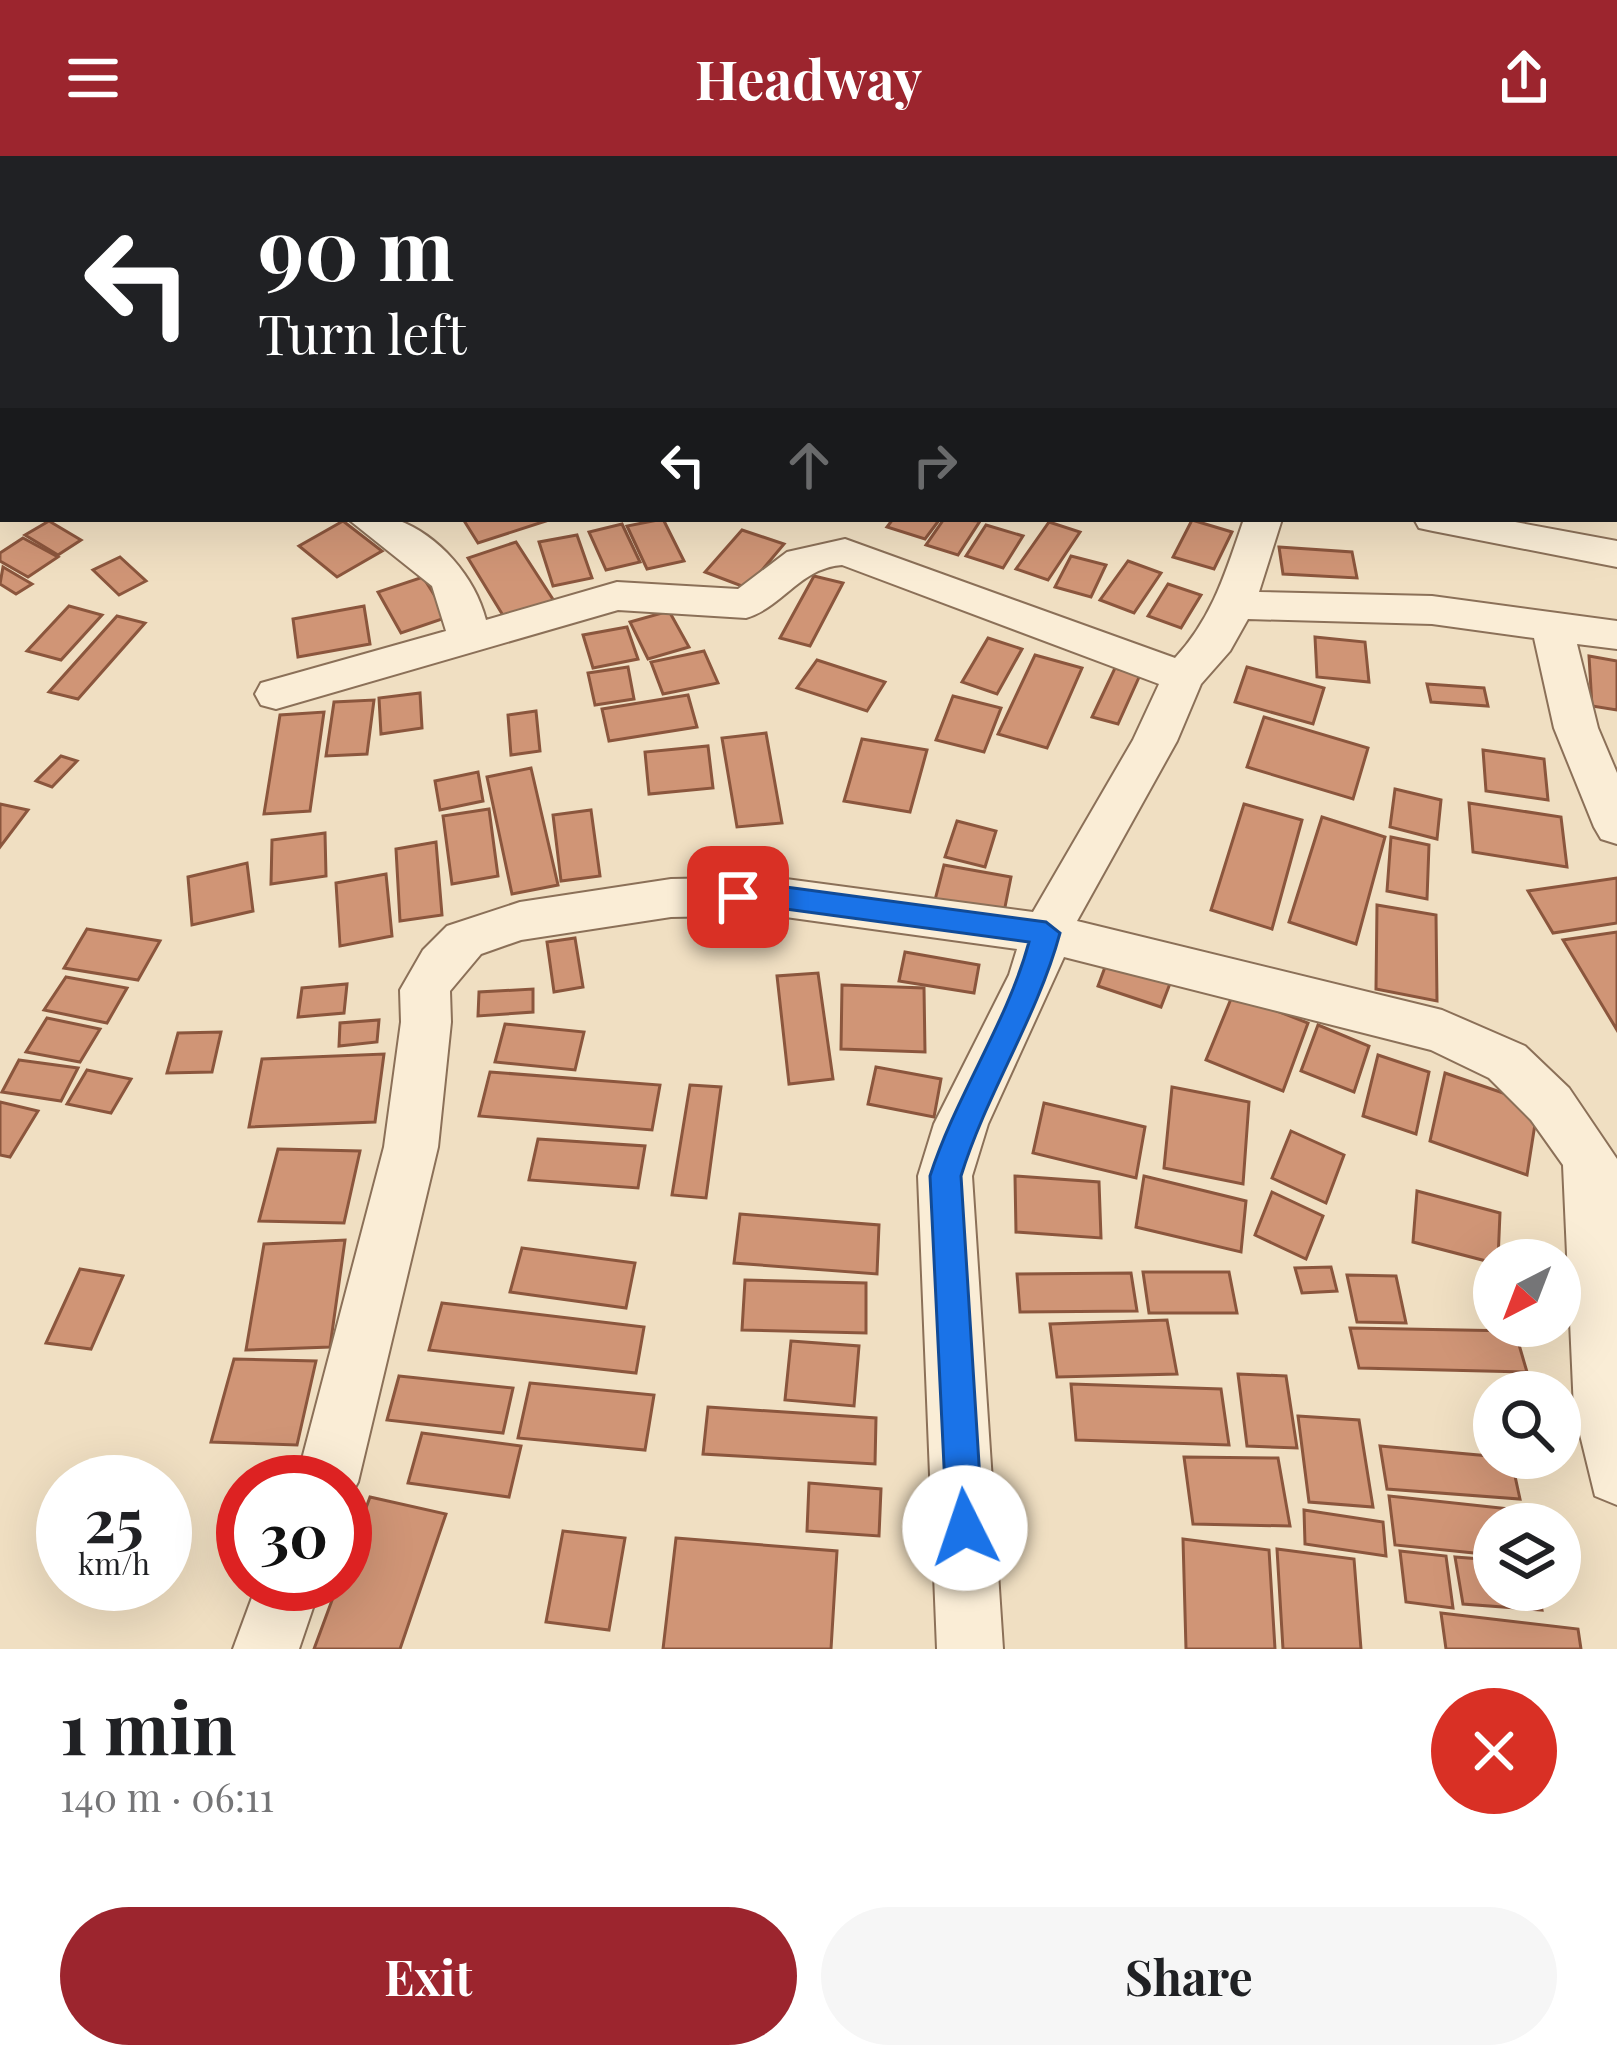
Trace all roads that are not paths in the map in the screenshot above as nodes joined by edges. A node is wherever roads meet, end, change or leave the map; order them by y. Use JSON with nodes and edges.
{"nodes":[{"id":1,"x":371,"y":522,"type":"edge"},
{"id":2,"x":1262,"y":522,"type":"edge"},
{"id":3,"x":1448,"y":522,"type":"edge"},
{"id":4,"x":1617,"y":554,"type":"edge"},
{"id":5,"x":1235,"y":605,"type":"junction"},
{"id":6,"x":1551,"y":623,"type":"junction"},
{"id":7,"x":1617,"y":635,"type":"edge"},
{"id":8,"x":468,"y":637,"type":"junction"},
{"id":9,"x":1183,"y":677,"type":"junction"},
{"id":10,"x":276,"y":694,"type":"dead end"},
{"id":11,"x":1617,"y":827,"type":"edge"},
{"id":12,"x":1046,"y":933,"type":"junction"},
{"id":13,"x":334,"y":1455,"type":"edge"},
{"id":14,"x":1617,"y":1474,"type":"edge"},
{"id":15,"x":279,"y":1611,"type":"edge"},
{"id":16,"x":266,"y":1649,"type":"edge"},
{"id":17,"x":970,"y":1649,"type":"edge"}],
"edges":[{"from":1,"to":8,"type":"street"},
{"from":2,"to":5,"type":"street"},
{"from":3,"to":4,"type":"street"},
{"from":5,"to":6,"type":"street"},
{"from":5,"to":9,"type":"street"},
{"from":6,"to":7,"type":"street"},
{"from":6,"to":11,"type":"street"},
{"from":8,"to":9,"type":"street"},
{"from":8,"to":10,"type":"street"},
{"from":9,"to":12,"type":"street"},
{"from":12,"to":13,"type":"street"},
{"from":12,"to":14,"type":"street"},
{"from":12,"to":17,"type":"street"},
{"from":15,"to":16,"type":"street"}]}
